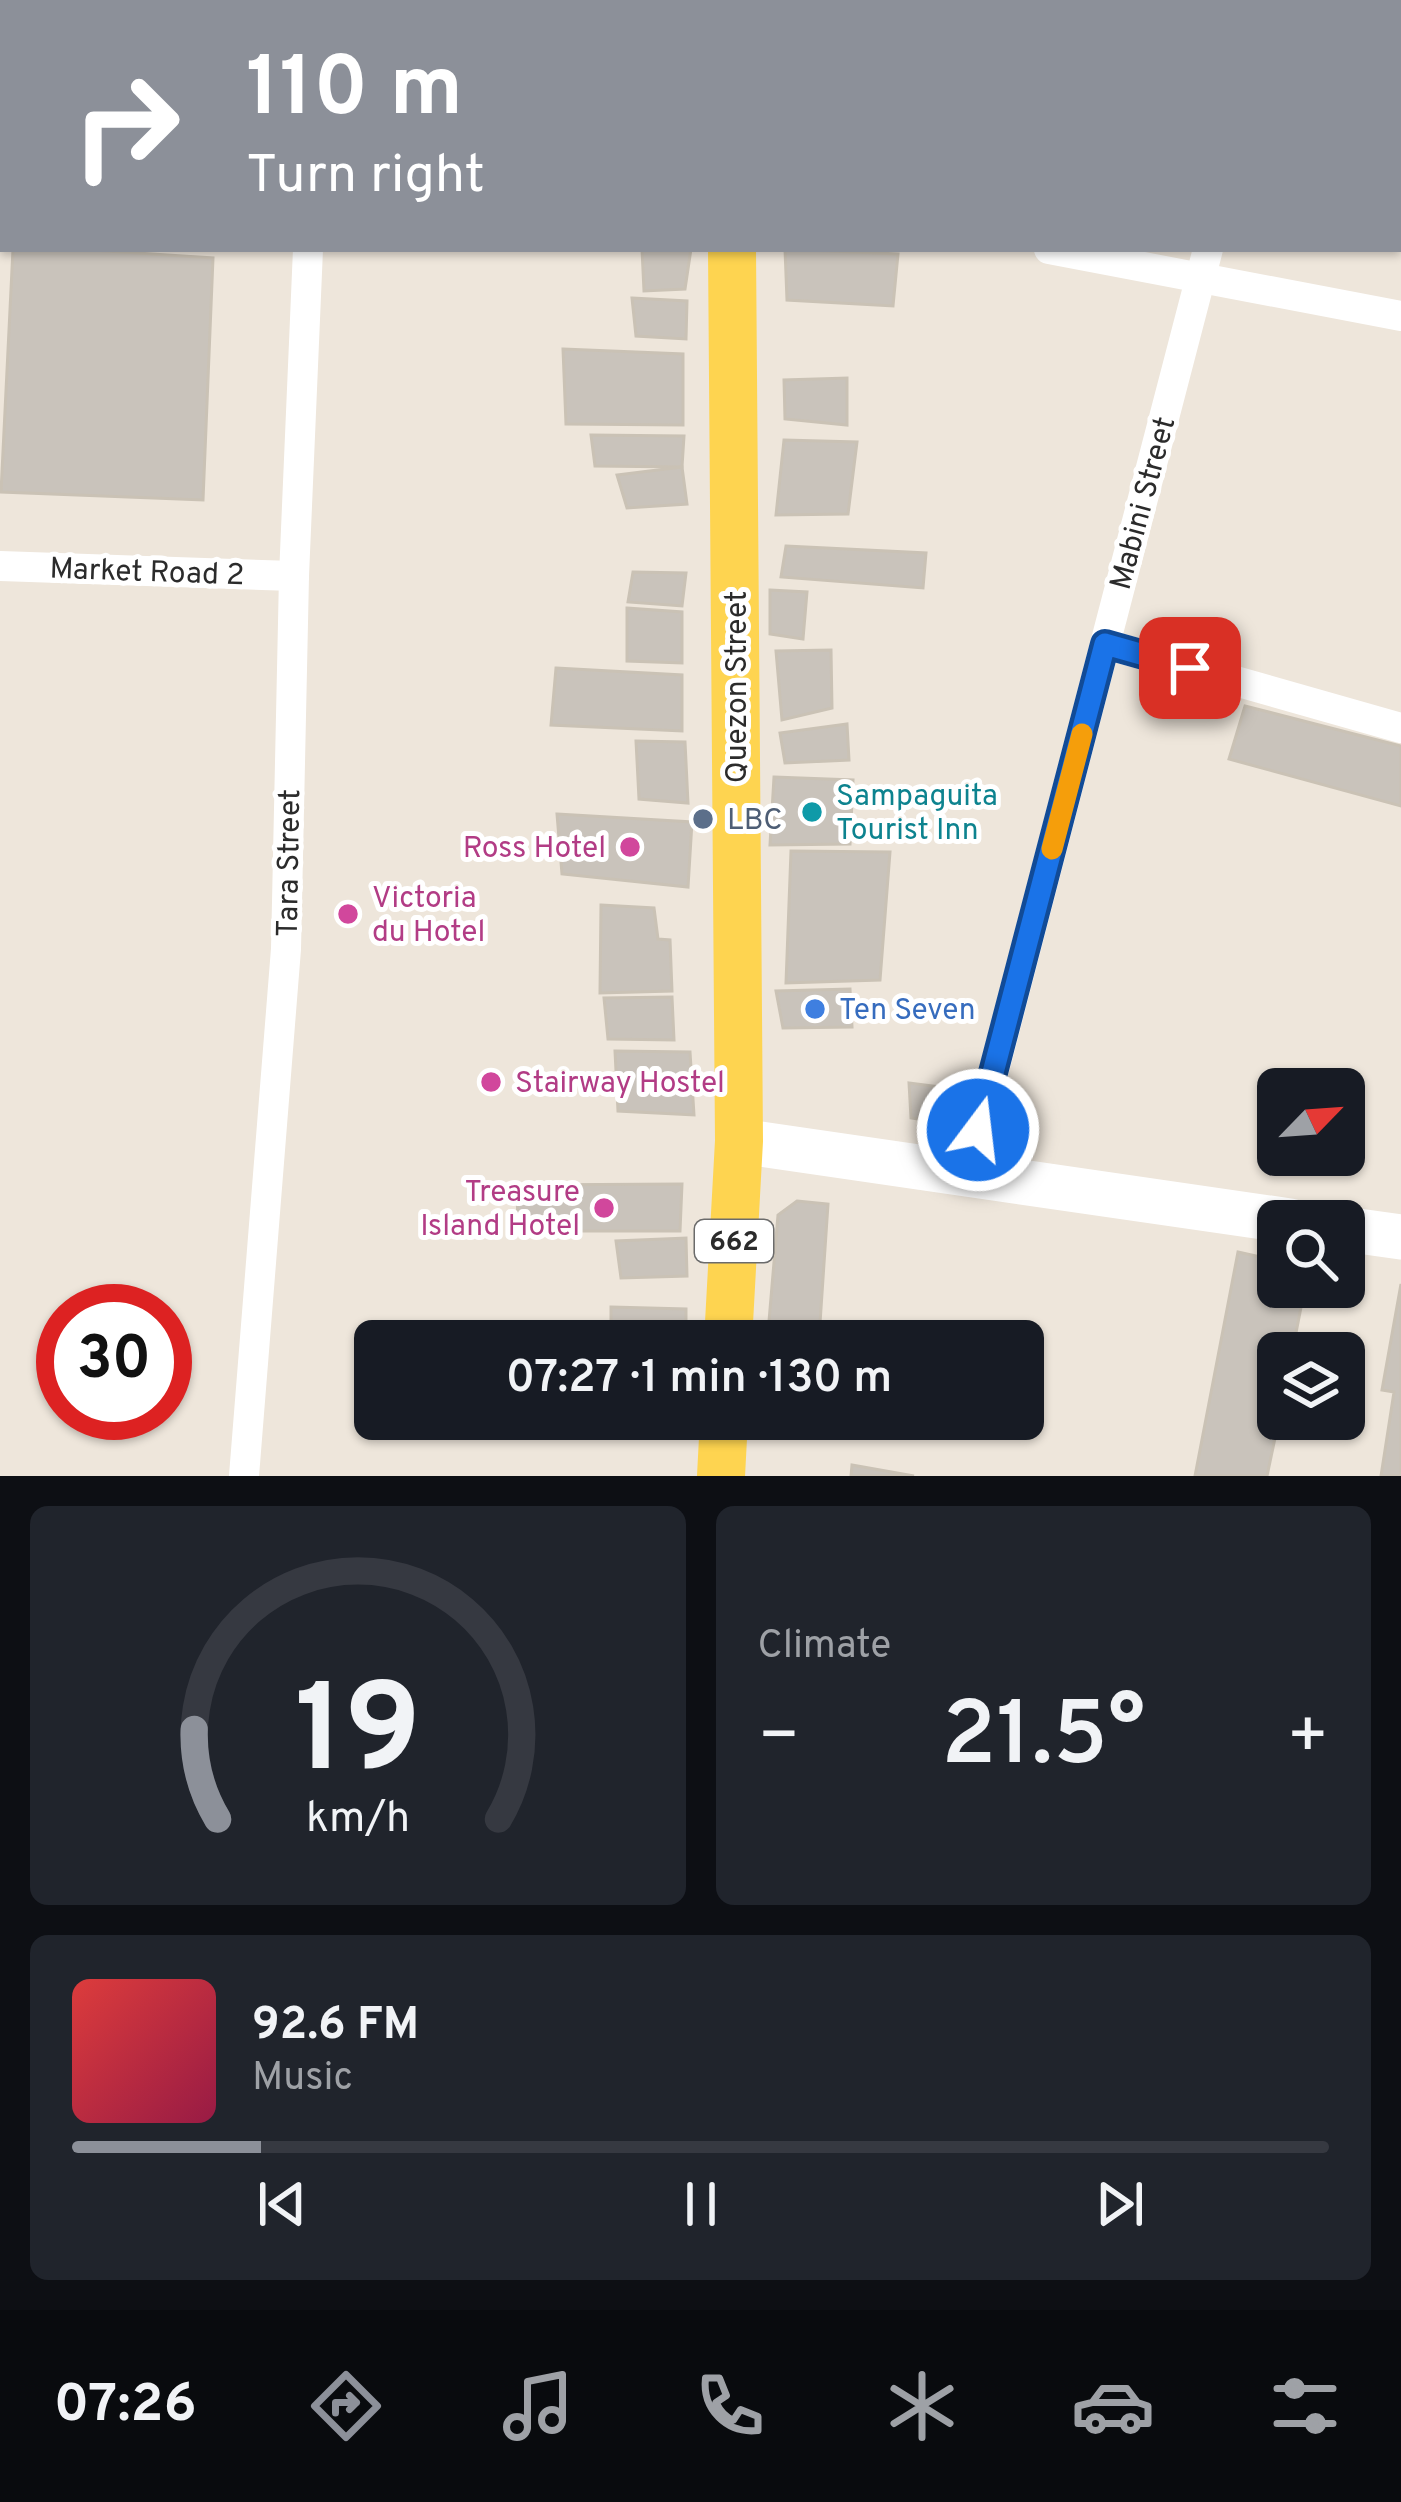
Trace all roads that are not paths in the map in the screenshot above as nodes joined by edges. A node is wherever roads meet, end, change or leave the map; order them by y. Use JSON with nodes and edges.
{"nodes":[{"id":1,"x":308,"y":252,"type":"edge"},
{"id":2,"x":732,"y":252,"type":"edge"},
{"id":3,"x":1079,"y":252,"type":"edge"},
{"id":4,"x":1204,"y":264,"type":"edge"},
{"id":5,"x":1401,"y":316,"type":"edge"},
{"id":6,"x":0,"y":566,"type":"edge"},
{"id":7,"x":293,"y":575,"type":"junction"},
{"id":8,"x":1105,"y":644,"type":"junction"},
{"id":9,"x":1401,"y":728,"type":"edge"},
{"id":10,"x":739,"y":1141,"type":"junction"},
{"id":11,"x":967,"y":1174,"type":"junction"},
{"id":12,"x":1257,"y":1216,"type":"edge"},
{"id":13,"x":1365,"y":1232,"type":"edge"},
{"id":14,"x":1401,"y":1237,"type":"edge"},
{"id":15,"x":729,"y":1320,"type":"edge"},
{"id":16,"x":723,"y":1440,"type":"edge"},
{"id":17,"x":244,"y":1476,"type":"edge"},
{"id":18,"x":721,"y":1476,"type":"edge"}],
"edges":[{"from":1,"to":7,"type":"street","name":"Tara Street"},
{"from":2,"to":10,"type":"main road","name":"Quezon Street"},
{"from":3,"to":4,"type":"street"},
{"from":4,"to":5,"type":"street"},
{"from":4,"to":8,"type":"street","name":"Mabini Street"},
{"from":6,"to":7,"type":"street","name":"Market Road 2"},
{"from":7,"to":17,"type":"street","name":"Tara Street"},
{"from":8,"to":9,"type":"street"},
{"from":8,"to":11,"type":"street","name":"Mabini Street"},
{"from":10,"to":11,"type":"main road"},
{"from":10,"to":15,"type":"main road","name":"Quezon Street","number":"662"},
{"from":11,"to":12,"type":"main road"},
{"from":13,"to":14,"type":"main road"},
{"from":16,"to":18,"type":"main road"}]}
